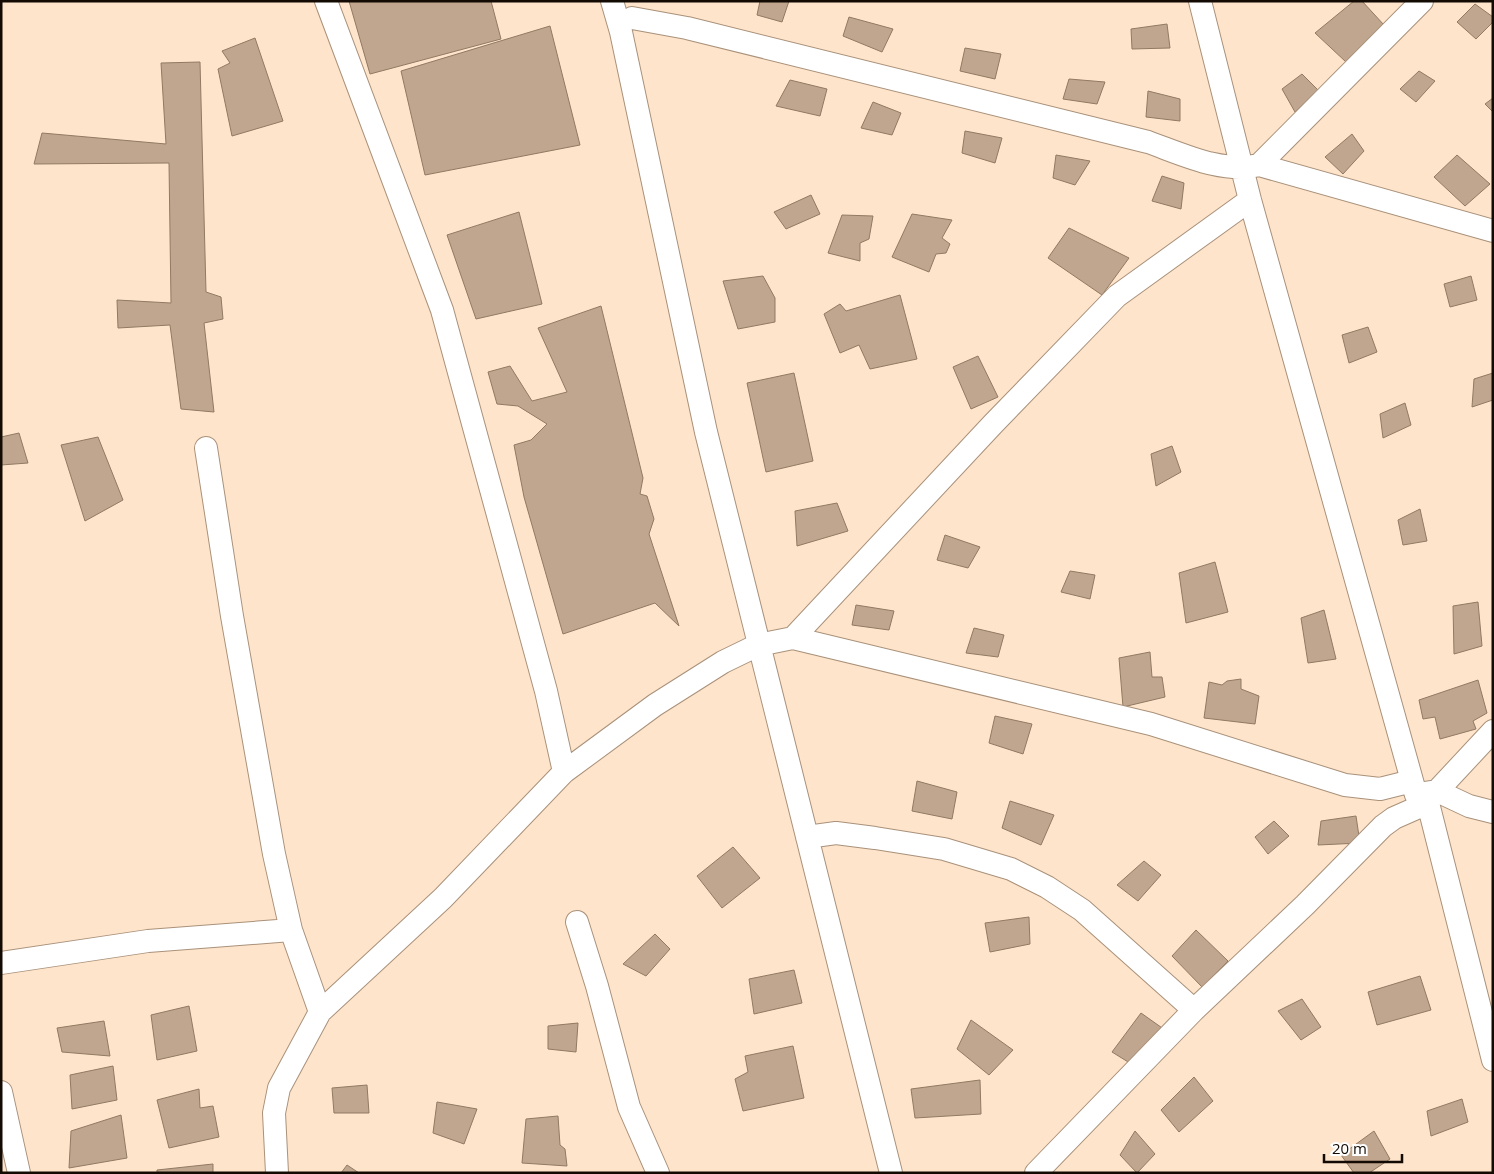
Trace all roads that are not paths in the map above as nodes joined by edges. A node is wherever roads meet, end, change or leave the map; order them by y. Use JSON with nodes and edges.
{"nodes":[{"id":1,"x":326,"y":1,"type":"edge"},
{"id":2,"x":612,"y":1,"type":"edge"},
{"id":3,"x":1200,"y":1,"type":"edge"},
{"id":4,"x":1422,"y":1,"type":"edge"},
{"id":5,"x":633,"y":17,"type":"edge"},
{"id":6,"x":1251,"y":167,"type":"junction"},
{"id":7,"x":1250,"y":200,"type":"junction"},
{"id":8,"x":1493,"y":231,"type":"edge"},
{"id":9,"x":206,"y":448,"type":"dead end"},
{"id":10,"x":793,"y":638,"type":"junction"},
{"id":11,"x":758,"y":645,"type":"junction"},
{"id":12,"x":1493,"y":731,"type":"edge"},
{"id":13,"x":564,"y":772,"type":"junction"},
{"id":14,"x":1423,"y":792,"type":"junction"},
{"id":15,"x":1493,"y":812,"type":"edge"},
{"id":16,"x":807,"y":837,"type":"junction"},
{"id":17,"x":577,"y":922,"type":"dead end"},
{"id":18,"x":291,"y":930,"type":"junction"},
{"id":19,"x":1,"y":963,"type":"edge"},
{"id":20,"x":1194,"y":1010,"type":"junction"},
{"id":21,"x":320,"y":1012,"type":"junction"},
{"id":22,"x":1493,"y":1060,"type":"edge"},
{"id":23,"x":1,"y":1092,"type":"edge"},
{"id":24,"x":19,"y":1173,"type":"edge"},
{"id":25,"x":277,"y":1173,"type":"edge"},
{"id":26,"x":658,"y":1173,"type":"edge"},
{"id":27,"x":891,"y":1173,"type":"edge"},
{"id":28,"x":1036,"y":1173,"type":"edge"}],
"edges":[{"from":1,"to":13,"type":"street"},
{"from":2,"to":5,"type":"street"},
{"from":3,"to":6,"type":"street"},
{"from":4,"to":6,"type":"street"},
{"from":5,"to":6,"type":"street"},
{"from":5,"to":11,"type":"street"},
{"from":6,"to":7,"type":"street"},
{"from":6,"to":8,"type":"street"},
{"from":7,"to":10,"type":"street"},
{"from":7,"to":14,"type":"street"},
{"from":9,"to":18,"type":"street"},
{"from":10,"to":11,"type":"street"},
{"from":10,"to":14,"type":"street"},
{"from":11,"to":13,"type":"street"},
{"from":11,"to":16,"type":"street"},
{"from":12,"to":14,"type":"street"},
{"from":13,"to":21,"type":"street"},
{"from":14,"to":15,"type":"street"},
{"from":14,"to":20,"type":"street"},
{"from":14,"to":22,"type":"street"},
{"from":16,"to":20,"type":"street"},
{"from":16,"to":27,"type":"street"},
{"from":17,"to":26,"type":"street"},
{"from":18,"to":19,"type":"street"},
{"from":18,"to":21,"type":"street"},
{"from":20,"to":28,"type":"street"},
{"from":21,"to":25,"type":"street"},
{"from":23,"to":24,"type":"street"}]}
